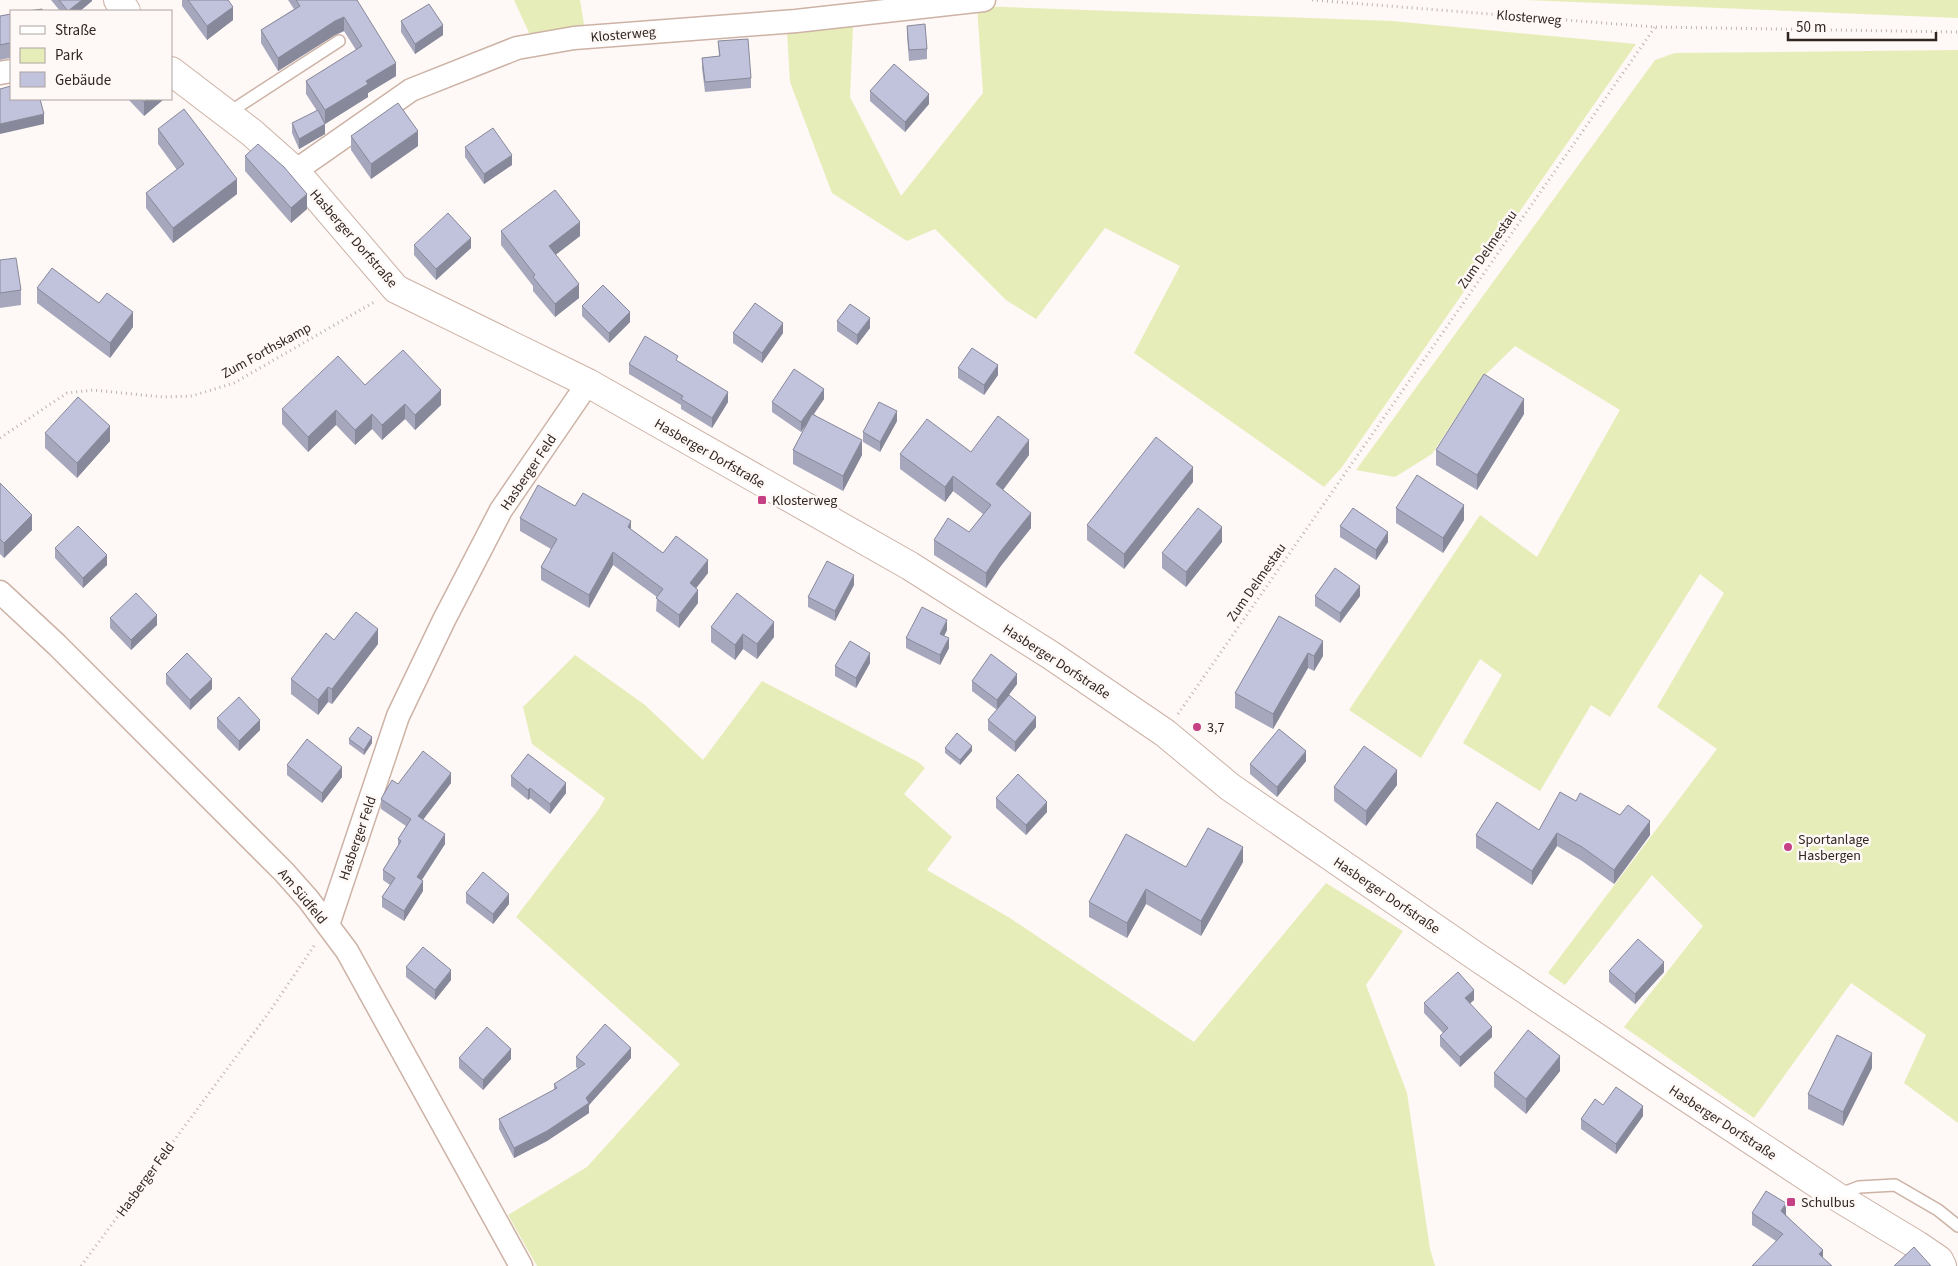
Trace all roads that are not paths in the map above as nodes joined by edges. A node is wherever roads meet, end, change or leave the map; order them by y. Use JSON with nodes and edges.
{"nodes":[{"id":1,"x":984,"y":0,"type":"edge"},
{"id":2,"x":339,"y":41,"type":"dead end"},
{"id":3,"x":172,"y":72,"type":"edge"},
{"id":4,"x":227,"y":114,"type":"junction"},
{"id":5,"x":295,"y":171,"type":"junction"},
{"id":6,"x":588,"y":383,"type":"junction"},
{"id":7,"x":0,"y":592,"type":"edge"},
{"id":8,"x":328,"y":925,"type":"junction"},
{"id":9,"x":1836,"y":1196,"type":"junction"},
{"id":10,"x":1958,"y":1226,"type":"edge"},
{"id":11,"x":521,"y":1266,"type":"edge"},
{"id":12,"x":1942,"y":1266,"type":"edge"}],
"edges":[{"from":1,"to":5,"type":"street","name":"Klosterweg"},
{"from":2,"to":4,"type":"lane"},
{"from":3,"to":4,"type":"street","name":"Hasberger Dorfstraße"},
{"from":4,"to":5,"type":"street","name":"Hasberger Dorfstraße"},
{"from":5,"to":6,"type":"street","name":"Hasberger Dorfstraße"},
{"from":6,"to":8,"type":"street","name":"Hasberger Feld"},
{"from":6,"to":9,"type":"street","name":"Hasberger Dorfstraße"},
{"from":7,"to":8,"type":"street","name":"Am Südfeld"},
{"from":8,"to":11,"type":"street","name":"Am Südfeld"},
{"from":9,"to":10,"type":"lane"},
{"from":9,"to":12,"type":"street","name":"Hasberger Dorfstraße"}]}
